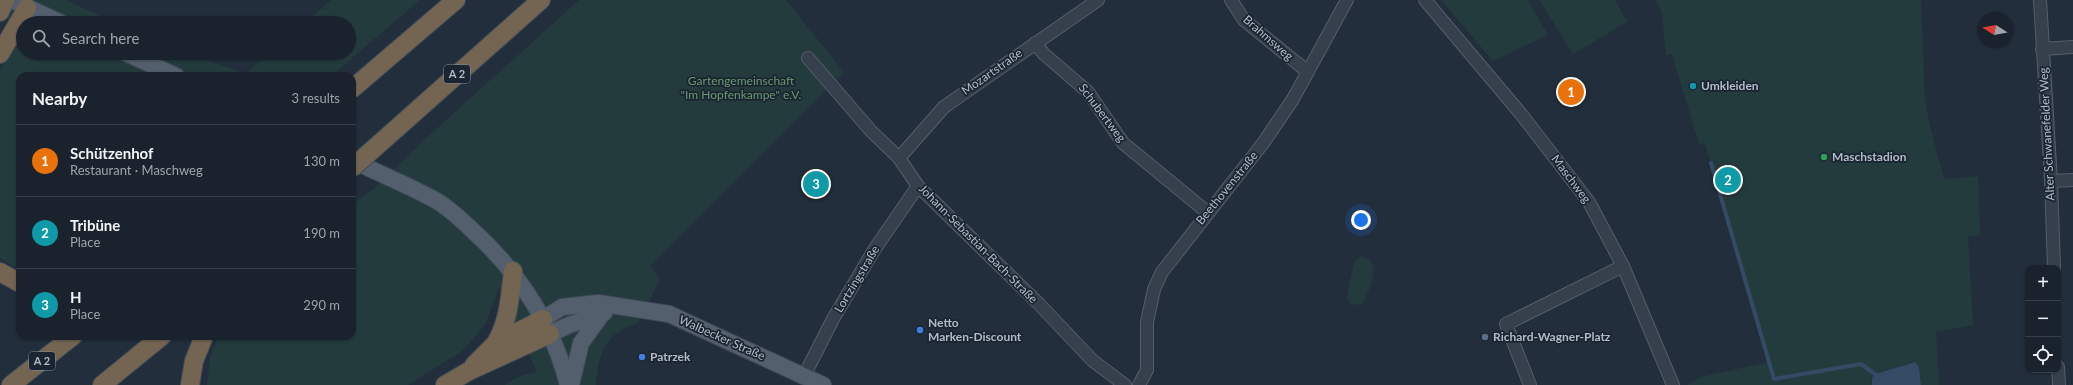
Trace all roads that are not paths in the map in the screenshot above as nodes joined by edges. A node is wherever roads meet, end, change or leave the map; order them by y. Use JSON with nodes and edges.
{"nodes":[{"id":1,"x":5,"y":0,"type":"edge"},
{"id":2,"x":456,"y":0,"type":"edge"},
{"id":3,"x":541,"y":0,"type":"edge"},
{"id":4,"x":1098,"y":0,"type":"edge"},
{"id":5,"x":1231,"y":0,"type":"edge"},
{"id":6,"x":1347,"y":0,"type":"edge"},
{"id":7,"x":1425,"y":0,"type":"edge"},
{"id":8,"x":2040,"y":0,"type":"edge"},
{"id":9,"x":20,"y":4,"type":"edge"},
{"id":10,"x":0,"y":12,"type":"edge"},
{"id":11,"x":46,"y":16,"type":"edge"},
{"id":12,"x":1035,"y":43,"type":"junction"},
{"id":13,"x":2073,"y":47,"type":"edge"},
{"id":14,"x":2042,"y":49,"type":"junction"},
{"id":15,"x":0,"y":54,"type":"edge"},
{"id":16,"x":808,"y":58,"type":"dead end"},
{"id":17,"x":141,"y":60,"type":"edge"},
{"id":18,"x":167,"y":72,"type":"edge"},
{"id":19,"x":1308,"y":72,"type":"junction"},
{"id":20,"x":356,"y":86,"type":"edge"},
{"id":21,"x":899,"y":158,"type":"junction"},
{"id":22,"x":356,"y":162,"type":"edge"},
{"id":23,"x":356,"y":164,"type":"edge"},
{"id":24,"x":2051,"y":180,"type":"junction"},
{"id":25,"x":2073,"y":180,"type":"edge"},
{"id":26,"x":918,"y":186,"type":"junction"},
{"id":27,"x":1207,"y":212,"type":"junction"},
{"id":28,"x":2054,"y":265,"type":"edge"},
{"id":29,"x":1624,"y":266,"type":"junction"},
{"id":30,"x":513,"y":271,"type":"junction"},
{"id":31,"x":0,"y":272,"type":"edge"},
{"id":32,"x":16,"y":280,"type":"edge"},
{"id":33,"x":609,"y":310,"type":"junction"},
{"id":34,"x":546,"y":326,"type":"junction"},
{"id":35,"x":68,"y":340,"type":"edge"},
{"id":36,"x":157,"y":340,"type":"edge"},
{"id":37,"x":202,"y":340,"type":"edge"},
{"id":38,"x":496,"y":343,"type":"junction"},
{"id":39,"x":469,"y":371,"type":"junction"},
{"id":40,"x":2058,"y":373,"type":"edge"},
{"id":41,"x":804,"y":376,"type":"junction"},
{"id":42,"x":11,"y":385,"type":"edge"},
{"id":43,"x":102,"y":385,"type":"edge"},
{"id":44,"x":190,"y":385,"type":"edge"},
{"id":45,"x":445,"y":385,"type":"edge"},
{"id":46,"x":570,"y":385,"type":"edge"},
{"id":47,"x":823,"y":385,"type":"edge"},
{"id":48,"x":1125,"y":385,"type":"edge"},
{"id":49,"x":1139,"y":385,"type":"edge"},
{"id":50,"x":1530,"y":385,"type":"edge"},
{"id":51,"x":1673,"y":385,"type":"edge"},
{"id":52,"x":2059,"y":385,"type":"edge"}],
"edges":[{"from":1,"to":10,"type":"highway"},
{"from":2,"to":20,"type":"highway"},
{"from":3,"to":23,"type":"highway","number":"A 2","bridge":true},
{"from":4,"to":12,"type":"street","name":"Mozartstraße"},
{"from":5,"to":19,"type":"street","name":"Brahmsweg"},
{"from":6,"to":19,"type":"street","name":"Beethovenstraße"},
{"from":7,"to":29,"type":"street","name":"Maschweg"},
{"from":8,"to":14,"type":"street","name":"Alter Schwanefelder Weg"},
{"from":9,"to":11,"type":"main road"},
{"from":9,"to":15,"type":"highway"},
{"from":12,"to":21,"type":"street","name":"Mozartstraße"},
{"from":12,"to":27,"type":"street","name":"Schubertweg"},
{"from":13,"to":14,"type":"street"},
{"from":14,"to":24,"type":"street","name":"Alter Schwanefelder Weg"},
{"from":16,"to":21,"type":"street","name":"Johann-Sebastian-Bach-Straße"},
{"from":17,"to":18,"type":"main road"},
{"from":19,"to":27,"type":"street","name":"Beethovenstraße"},
{"from":21,"to":26,"type":"street","name":"Johann-Sebastian-Bach-Straße"},
{"from":22,"to":30,"type":"main road"},
{"from":24,"to":25,"type":"street"},
{"from":24,"to":28,"type":"street","name":"Alter Schwanefelder Weg"},
{"from":26,"to":41,"type":"street","name":"Lortzingstraße"},
{"from":26,"to":48,"type":"street","name":"Johann-Sebastian-Bach-Straße"},
{"from":27,"to":49,"type":"street","name":"Beethovenstraße"},
{"from":29,"to":50,"type":"street"},
{"from":29,"to":51,"type":"street","name":"Maschweg"},
{"from":30,"to":34,"type":"main road"},
{"from":30,"to":38,"type":"highway"},
{"from":31,"to":32,"type":"highway"},
{"from":33,"to":34,"type":"main road","name":"Walbecker Straße"},
{"from":33,"to":41,"type":"main road","name":"Walbecker Straße"},
{"from":33,"to":46,"type":"main road"},
{"from":34,"to":38,"type":"highway"},
{"from":34,"to":39,"type":"highway"},
{"from":34,"to":46,"type":"main road"},
{"from":35,"to":42,"type":"highway","number":"A 2"},
{"from":36,"to":43,"type":"highway"},
{"from":37,"to":44,"type":"highway"},
{"from":38,"to":39,"type":"highway"},
{"from":39,"to":45,"type":"highway"},
{"from":40,"to":52,"type":"street"},
{"from":41,"to":47,"type":"main road","name":"Walbecker Straße"}]}
